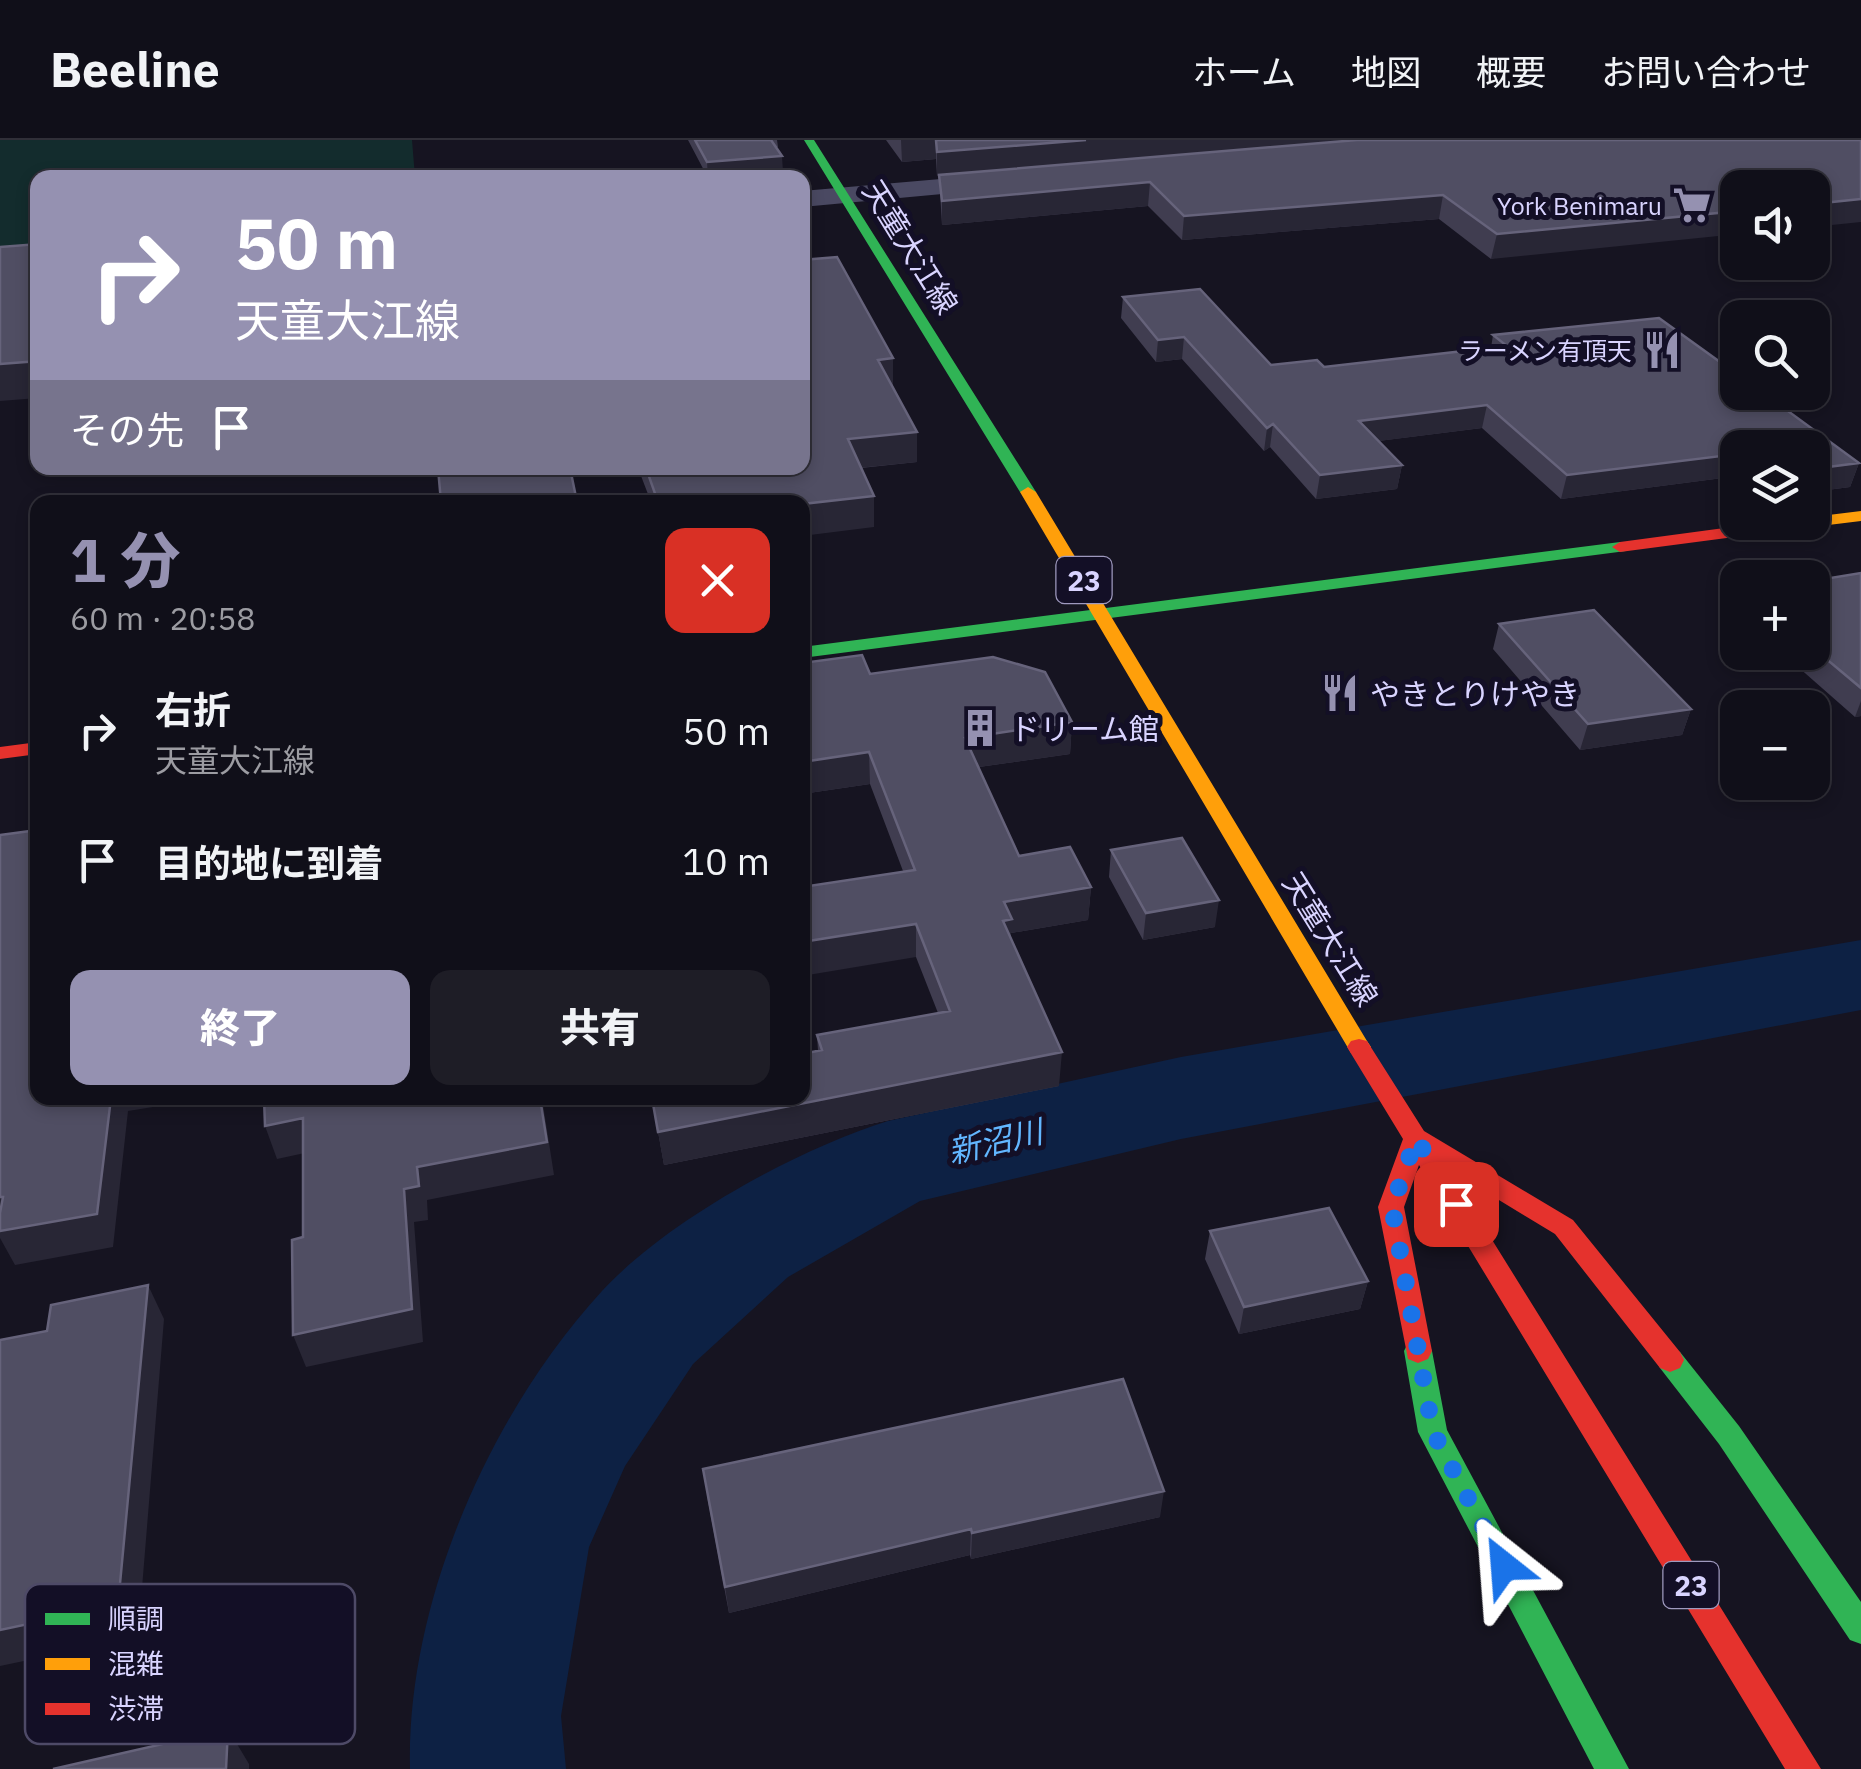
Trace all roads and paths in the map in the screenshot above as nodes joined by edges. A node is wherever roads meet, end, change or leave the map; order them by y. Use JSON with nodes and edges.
{"nodes":[{"id":1,"x":809,"y":140,"type":"edge"},
{"id":2,"x":1034,"y":179,"type":"edge"},
{"id":3,"x":844,"y":196,"type":"junction"},
{"id":4,"x":810,"y":198,"type":"edge"},
{"id":5,"x":1861,"y":516,"type":"edge"},
{"id":6,"x":1830,"y":520,"type":"edge"},
{"id":7,"x":1720,"y":534,"type":"edge"},
{"id":8,"x":1106,"y":615,"type":"junction"},
{"id":9,"x":810,"y":652,"type":"edge"},
{"id":10,"x":30,"y":749,"type":"edge"},
{"id":11,"x":0,"y":753,"type":"edge"},
{"id":12,"x":1416,"y":1138,"type":"junction"},
{"id":13,"x":1861,"y":1628,"type":"edge"},
{"id":14,"x":1612,"y":1769,"type":"edge"},
{"id":15,"x":1804,"y":1769,"type":"edge"}],
"edges":[{"from":1,"to":3,"type":"main road","name":"天童大江線","number":"23"},
{"from":2,"to":3,"type":"street"},
{"from":3,"to":4,"type":"street"},
{"from":3,"to":8,"type":"main road","name":"天童大江線","number":"23"},
{"from":5,"to":6,"type":"main road"},
{"from":7,"to":8,"type":"main road"},
{"from":8,"to":9,"type":"main road"},
{"from":8,"to":12,"type":"main road","name":"天童大江線","number":"23"},
{"from":10,"to":11,"type":"main road"},
{"from":12,"to":13,"type":"main road"},
{"from":12,"to":14,"type":"main road"},
{"from":12,"to":15,"type":"main road","name":"天童大江線","number":"23"}]}
